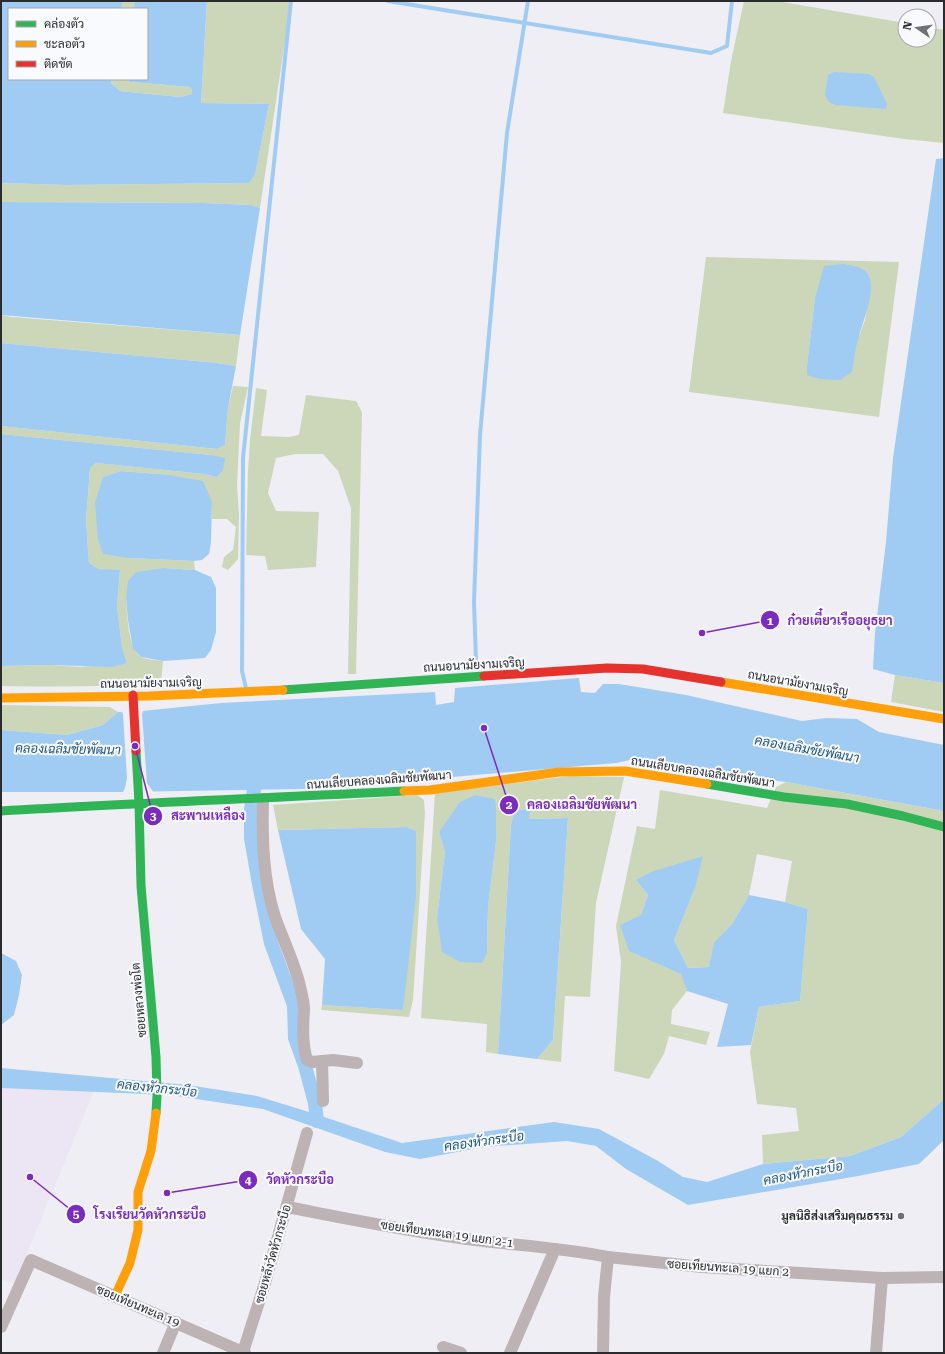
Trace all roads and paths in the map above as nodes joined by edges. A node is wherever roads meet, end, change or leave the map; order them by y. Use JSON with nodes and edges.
{"nodes":[{"id":1,"x":133,"y":695,"type":"junction"},
{"id":2,"x":1,"y":698,"type":"edge"},
{"id":3,"x":944,"y":719,"type":"edge"},
{"id":4,"x":139,"y":799,"type":"junction"},
{"id":5,"x":262,"y":799,"type":"junction"},
{"id":6,"x":1,"y":811,"type":"edge"},
{"id":7,"x":944,"y":827,"type":"edge"},
{"id":8,"x":322,"y":1061,"type":"junction"},
{"id":9,"x":357,"y":1063,"type":"dead end"},
{"id":10,"x":323,"y":1101,"type":"dead end"},
{"id":11,"x":307,"y":1133,"type":"dead end"},
{"id":12,"x":287,"y":1207,"type":"junction"},
{"id":13,"x":555,"y":1249,"type":"junction"},
{"id":14,"x":608,"y":1257,"type":"junction"},
{"id":15,"x":944,"y":1277,"type":"edge"},
{"id":16,"x":882,"y":1278,"type":"junction"},
{"id":17,"x":115,"y":1296,"type":"junction"},
{"id":18,"x":176,"y":1322,"type":"junction"},
{"id":19,"x":1,"y":1327,"type":"edge"},
{"id":20,"x":443,"y":1347,"type":"dead end"},
{"id":21,"x":244,"y":1352,"type":"edge"},
{"id":22,"x":163,"y":1353,"type":"edge"},
{"id":23,"x":461,"y":1353,"type":"edge"},
{"id":24,"x":510,"y":1353,"type":"edge"},
{"id":25,"x":603,"y":1353,"type":"edge"},
{"id":26,"x":876,"y":1353,"type":"edge"}],
"edges":[{"from":1,"to":2,"type":"street","name":"ถนนอนามัยงามเจริญ"},
{"from":1,"to":3,"type":"street","name":"ถนนอนามัยงามเจริญ"},
{"from":1,"to":4,"type":"street","name":"ซอยหลวงพ่อโต"},
{"from":4,"to":5,"type":"street","name":"ถนนเลียบคลองเฉลิมชัยพัฒนา"},
{"from":4,"to":6,"type":"street","name":"ถนนเลียบคลองเฉลิมชัยพัฒนา"},
{"from":4,"to":17,"type":"street","name":"ซอยหลวงพ่อโต"},
{"from":5,"to":7,"type":"street","name":"ถนนเลียบคลองเฉลิมชัยพัฒนา"},
{"from":5,"to":8,"type":"street"},
{"from":8,"to":9,"type":"street"},
{"from":8,"to":10,"type":"street"},
{"from":11,"to":12,"type":"street","name":"ซอยหลังวัดหัวกระบือ"},
{"from":12,"to":13,"type":"street","name":"ซอยเทียนทะเล 19 แยก 2-1"},
{"from":12,"to":21,"type":"street","name":"ซอยหลังวัดหัวกระบือ"},
{"from":13,"to":14,"type":"street","name":"ซอยเทียนทะเล 19 แยก 2-1"},
{"from":13,"to":24,"type":"street"},
{"from":14,"to":16,"type":"street","name":"ซอยเทียนทะเล 19 แยก 2"},
{"from":14,"to":25,"type":"street"},
{"from":15,"to":16,"type":"street","name":"ซอยเทียนทะเล 19 แยก 2"},
{"from":16,"to":26,"type":"street"},
{"from":17,"to":18,"type":"street","name":"ซอยเทียนทะเล 19"},
{"from":17,"to":19,"type":"street","name":"ซอยเทียนทะเล 19"},
{"from":18,"to":21,"type":"street","name":"ซอยเทียนทะเล 19"},
{"from":18,"to":22,"type":"street"},
{"from":20,"to":23,"type":"street"}]}
